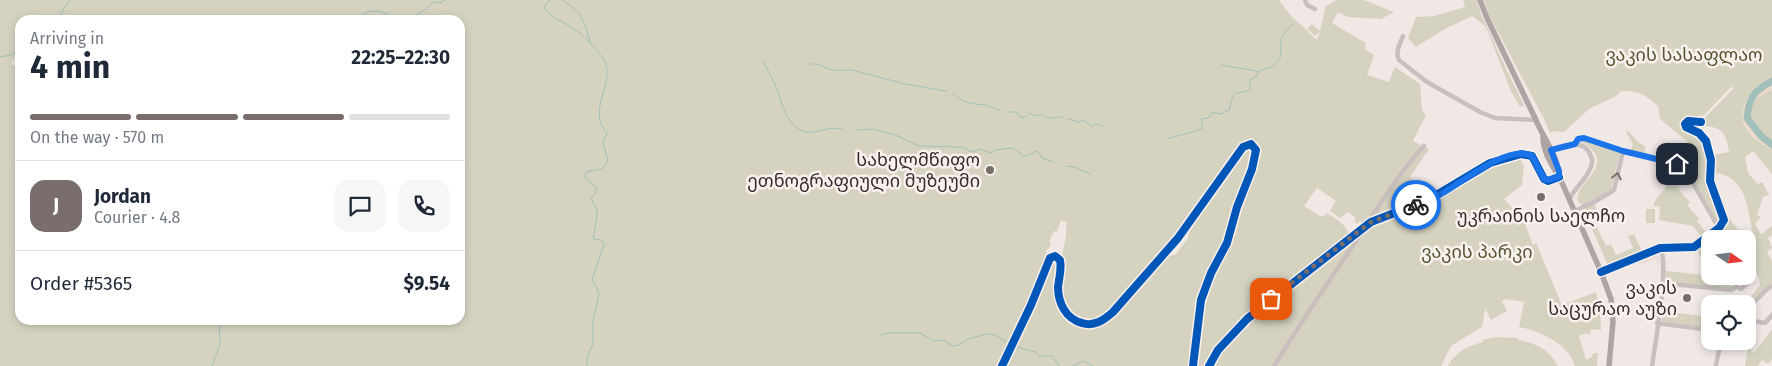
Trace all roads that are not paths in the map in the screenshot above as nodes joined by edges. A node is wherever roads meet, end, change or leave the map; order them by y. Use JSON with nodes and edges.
{"nodes":[{"id":1,"x":1305,"y":0,"type":"edge"},
{"id":2,"x":1480,"y":0,"type":"edge"},
{"id":3,"x":1315,"y":9,"type":"dead end"},
{"id":4,"x":1403,"y":36,"type":"dead end"},
{"id":5,"x":1536,"y":120,"type":"junction"},
{"id":6,"x":1701,"y":122,"type":"dead end"},
{"id":7,"x":1575,"y":144,"type":"junction"},
{"id":8,"x":1424,"y":146,"type":"dead end"},
{"id":9,"x":1548,"y":151,"type":"junction"},
{"id":10,"x":1623,"y":151,"type":"junction"},
{"id":11,"x":1559,"y":177,"type":"junction"},
{"id":12,"x":1569,"y":200,"type":"junction"},
{"id":13,"x":1574,"y":211,"type":"junction"},
{"id":14,"x":1367,"y":225,"type":"junction"},
{"id":15,"x":1719,"y":228,"type":"junction"},
{"id":16,"x":1660,"y":248,"type":"junction"},
{"id":17,"x":1601,"y":272,"type":"junction"},
{"id":18,"x":1662,"y":283,"type":"junction"},
{"id":19,"x":1746,"y":285,"type":"edge"},
{"id":20,"x":1772,"y":286,"type":"edge"},
{"id":21,"x":1756,"y":301,"type":"edge"},
{"id":22,"x":1772,"y":316,"type":"edge"},
{"id":23,"x":1756,"y":321,"type":"edge"},
{"id":24,"x":1657,"y":323,"type":"junction"},
{"id":25,"x":1701,"y":329,"type":"edge"},
{"id":26,"x":1719,"y":350,"type":"edge"},
{"id":27,"x":1716,"y":365,"type":"dead end"},
{"id":28,"x":1002,"y":366,"type":"edge"},
{"id":29,"x":1193,"y":366,"type":"edge"},
{"id":30,"x":1209,"y":366,"type":"edge"},
{"id":31,"x":1274,"y":366,"type":"edge"},
{"id":32,"x":1609,"y":366,"type":"edge"},
{"id":33,"x":1652,"y":366,"type":"edge"}],
"edges":[{"from":1,"to":3,"type":"street"},
{"from":2,"to":5,"type":"main road"},
{"from":4,"to":5,"type":"street"},
{"from":5,"to":9,"type":"main road"},
{"from":6,"to":15,"type":"street"},
{"from":7,"to":9,"type":"street"},
{"from":7,"to":10,"type":"street"},
{"from":7,"to":12,"type":"street"},
{"from":8,"to":14,"type":"street"},
{"from":9,"to":11,"type":"main road"},
{"from":13,"to":10,"type":"street","one_way":true},
{"from":10,"to":15,"type":"street"},
{"from":11,"to":12,"type":"main road"},
{"from":11,"to":14,"type":"street"},
{"from":12,"to":13,"type":"main road"},
{"from":13,"to":17,"type":"main road"},
{"from":14,"to":30,"type":"street"},
{"from":14,"to":31,"type":"street"},
{"from":15,"to":16,"type":"street"},
{"from":16,"to":17,"type":"street"},
{"from":16,"to":18,"type":"street"},
{"from":17,"to":32,"type":"main road"},
{"from":18,"to":19,"type":"street"},
{"from":18,"to":24,"type":"street"},
{"from":20,"to":21,"type":"street"},
{"from":22,"to":23,"type":"street"},
{"from":24,"to":25,"type":"street"},
{"from":24,"to":33,"type":"street"},
{"from":26,"to":27,"type":"street"},
{"from":28,"to":29,"type":"street"}]}
